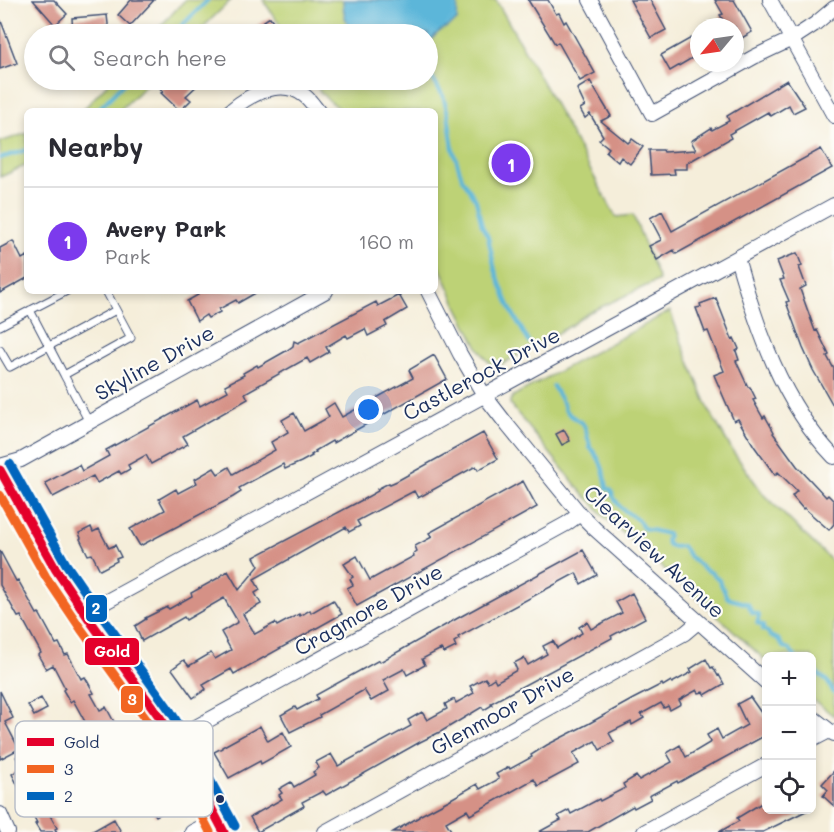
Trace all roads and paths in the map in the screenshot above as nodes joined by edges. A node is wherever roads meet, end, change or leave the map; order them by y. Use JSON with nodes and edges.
{"nodes":[{"id":1,"x":590,"y":0,"type":"edge"},
{"id":2,"x":770,"y":0,"type":"edge"},
{"id":3,"x":834,"y":8,"type":"edge"},
{"id":4,"x":792,"y":39,"type":"junction"},
{"id":5,"x":266,"y":90,"type":"edge"},
{"id":6,"x":296,"y":90,"type":"edge"},
{"id":7,"x":234,"y":108,"type":"edge"},
{"id":8,"x":315,"y":108,"type":"edge"},
{"id":9,"x":834,"y":116,"type":"edge"},
{"id":10,"x":834,"y":205,"type":"edge"},
{"id":11,"x":736,"y":258,"type":"junction"},
{"id":12,"x":61,"y":294,"type":"edge"},
{"id":13,"x":108,"y":294,"type":"edge"},
{"id":14,"x":321,"y":294,"type":"edge"},
{"id":15,"x":430,"y":294,"type":"edge"},
{"id":16,"x":30,"y":310,"type":"junction"},
{"id":17,"x":116,"y":310,"type":"junction"},
{"id":18,"x":0,"y":326,"type":"edge"},
{"id":19,"x":48,"y":346,"type":"junction"},
{"id":20,"x":0,"y":350,"type":"edge"},
{"id":21,"x":64,"y":375,"type":"junction"},
{"id":22,"x":484,"y":395,"type":"junction"},
{"id":23,"x":89,"y":422,"type":"junction"},
{"id":24,"x":834,"y":457,"type":"edge"},
{"id":25,"x":0,"y":468,"type":"edge"},
{"id":26,"x":580,"y":514,"type":"junction"},
{"id":27,"x":85,"y":613,"type":"junction"},
{"id":28,"x":698,"y":622,"type":"junction"},
{"id":29,"x":762,"y":678,"type":"edge"},
{"id":30,"x":816,"y":720,"type":"edge"},
{"id":31,"x":161,"y":721,"type":"edge"},
{"id":32,"x":207,"y":721,"type":"edge"},
{"id":33,"x":832,"y":732,"type":"edge"},
{"id":34,"x":816,"y":738,"type":"edge"},
{"id":35,"x":762,"y":767,"type":"edge"},
{"id":36,"x":213,"y":810,"type":"edge"},
{"id":37,"x":0,"y":814,"type":"edge"},
{"id":38,"x":221,"y":825,"type":"edge"},
{"id":39,"x":8,"y":832,"type":"edge"},
{"id":40,"x":192,"y":832,"type":"edge"},
{"id":41,"x":325,"y":832,"type":"edge"},
{"id":42,"x":644,"y":832,"type":"edge"}],
"edges":[{"from":1,"to":4,"type":"street"},
{"from":2,"to":4,"type":"street"},
{"from":3,"to":4,"type":"street"},
{"from":4,"to":9,"type":"street"},
{"from":5,"to":7,"type":"street"},
{"from":6,"to":8,"type":"street"},
{"from":10,"to":11,"type":"street","name":"Castlerock Drive"},
{"from":11,"to":22,"type":"street","name":"Castlerock Drive"},
{"from":11,"to":24,"type":"street"},
{"from":12,"to":16,"type":"lane"},
{"from":13,"to":17,"type":"lane"},
{"from":14,"to":23,"type":"street","name":"Skyline Drive"},
{"from":15,"to":22,"type":"street","name":"Clearview Avenue"},
{"from":16,"to":18,"type":"lane"},
{"from":16,"to":19,"type":"lane"},
{"from":17,"to":19,"type":"lane"},
{"from":17,"to":21,"type":"lane"},
{"from":19,"to":20,"type":"lane"},
{"from":19,"to":21,"type":"lane"},
{"from":21,"to":23,"type":"lane"},
{"from":22,"to":26,"type":"street","name":"Clearview Avenue"},
{"from":22,"to":27,"type":"street","name":"Castlerock Drive"},
{"from":23,"to":25,"type":"street","name":"Skyline Drive"},
{"from":25,"to":27,"type":"main road"},
{"from":26,"to":28,"type":"street","name":"Clearview Avenue"},
{"from":26,"to":32,"type":"street","name":"Cragmore Drive"},
{"from":27,"to":31,"type":"main road"},
{"from":28,"to":29,"type":"street","name":"Clearview Avenue"},
{"from":28,"to":41,"type":"street","name":"Glenmoor Drive"},
{"from":30,"to":33,"type":"street"},
{"from":33,"to":34,"type":"street"},
{"from":35,"to":42,"type":"street"},
{"from":36,"to":38,"type":"main road"},
{"from":37,"to":39,"type":"street"},
{"from":38,"to":40,"type":"street"}]}
